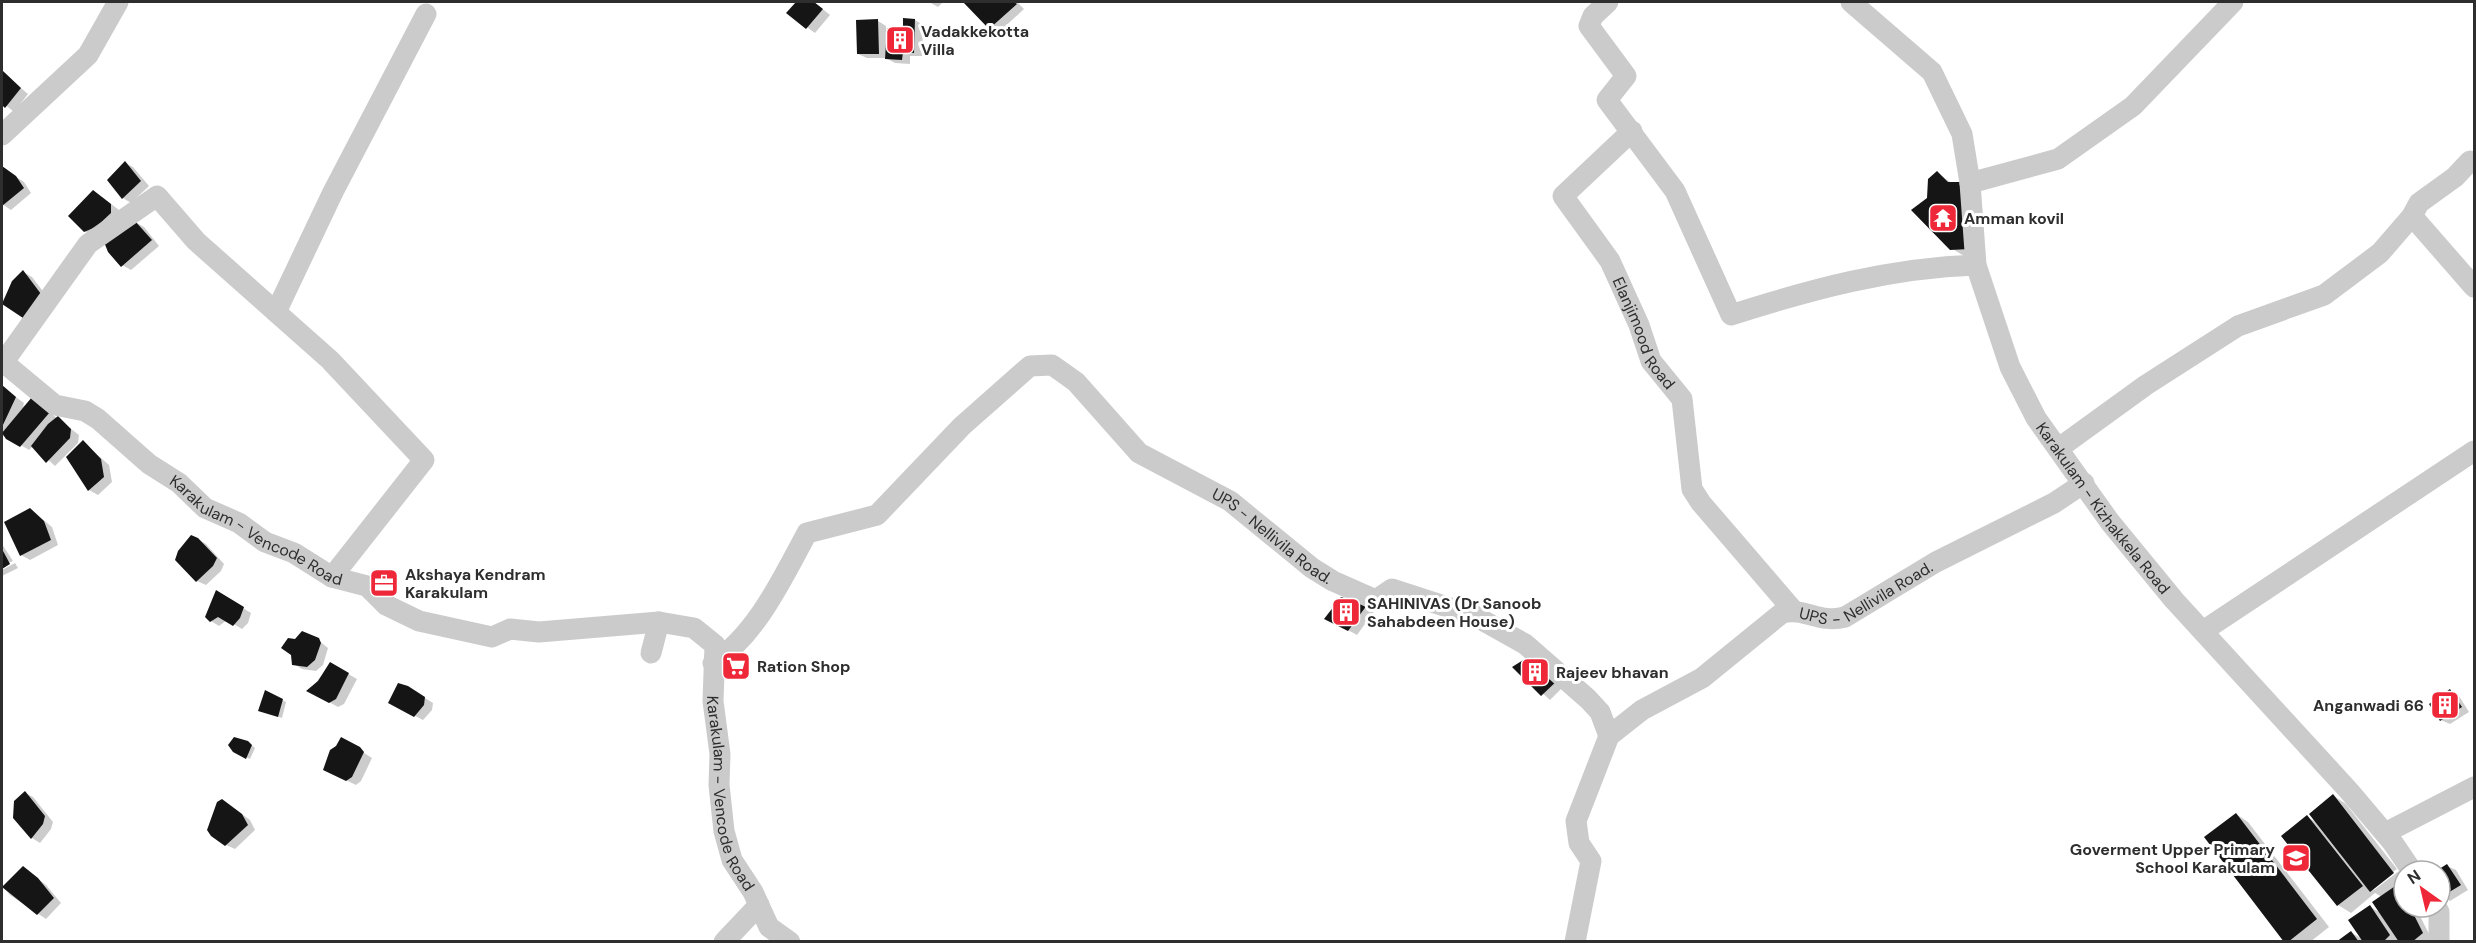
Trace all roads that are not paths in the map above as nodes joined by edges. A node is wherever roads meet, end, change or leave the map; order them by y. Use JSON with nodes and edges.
{"nodes":[{"id":1,"x":118,"y":2,"type":"edge"},
{"id":2,"x":1608,"y":2,"type":"edge"},
{"id":3,"x":1851,"y":2,"type":"edge"},
{"id":4,"x":2233,"y":2,"type":"edge"},
{"id":5,"x":426,"y":14,"type":"dead end"},
{"id":6,"x":1632,"y":131,"type":"junction"},
{"id":7,"x":2,"y":135,"type":"edge"},
{"id":8,"x":2470,"y":161,"type":"dead end"},
{"id":9,"x":1970,"y":183,"type":"junction"},
{"id":10,"x":2412,"y":216,"type":"junction"},
{"id":11,"x":1976,"y":265,"type":"junction"},
{"id":12,"x":2475,"y":287,"type":"edge"},
{"id":13,"x":276,"y":312,"type":"junction"},
{"id":14,"x":2,"y":362,"type":"edge"},
{"id":15,"x":2059,"y":448,"type":"junction"},
{"id":16,"x":2475,"y":451,"type":"edge"},
{"id":17,"x":2084,"y":483,"type":"junction"},
{"id":18,"x":332,"y":577,"type":"junction"},
{"id":19,"x":1793,"y":610,"type":"junction"},
{"id":20,"x":659,"y":622,"type":"junction"},
{"id":21,"x":2203,"y":631,"type":"junction"},
{"id":22,"x":651,"y":653,"type":"dead end"},
{"id":23,"x":713,"y":663,"type":"junction"},
{"id":24,"x":1609,"y":736,"type":"junction"},
{"id":25,"x":2475,"y":787,"type":"edge"},
{"id":26,"x":2385,"y":833,"type":"junction"},
{"id":27,"x":2403,"y":859,"type":"edge"},
{"id":28,"x":759,"y":905,"type":"junction"},
{"id":29,"x":2439,"y":919,"type":"edge"},
{"id":30,"x":724,"y":942,"type":"edge"},
{"id":31,"x":790,"y":942,"type":"edge"},
{"id":32,"x":1575,"y":942,"type":"edge"},
{"id":33,"x":2439,"y":942,"type":"edge"}],
"edges":[{"from":1,"to":7,"type":"street"},
{"from":2,"to":6,"type":"street"},
{"from":3,"to":9,"type":"street","name":"Karakulam - Kizhakkela Road"},
{"from":4,"to":9,"type":"street"},
{"from":5,"to":13,"type":"street"},
{"from":6,"to":11,"type":"street"},
{"from":6,"to":19,"type":"street","name":"Elanjimood Road"},
{"from":8,"to":10,"type":"street"},
{"from":9,"to":11,"type":"street","name":"Karakulam - Kizhakkela Road"},
{"from":10,"to":12,"type":"street"},
{"from":10,"to":15,"type":"street"},
{"from":11,"to":15,"type":"street","name":"Karakulam - Kizhakkela Road"},
{"from":13,"to":14,"type":"street"},
{"from":13,"to":18,"type":"street"},
{"from":14,"to":18,"type":"street","name":"Karakulam - Vencode Road"},
{"from":15,"to":17,"type":"street","name":"Karakulam - Kizhakkela Road"},
{"from":16,"to":21,"type":"street"},
{"from":17,"to":19,"type":"street","name":"UPS - Nellivila Road."},
{"from":17,"to":21,"type":"street","name":"Karakulam - Kizhakkela Road"},
{"from":18,"to":20,"type":"street","name":"Karakulam - Vencode Road"},
{"from":19,"to":24,"type":"street","name":"UPS - Nellivila Road."},
{"from":20,"to":22,"type":"street"},
{"from":20,"to":23,"type":"street","name":"Karakulam - Vencode Road"},
{"from":21,"to":26,"type":"street","name":"Karakulam - Kizhakkela Road"},
{"from":23,"to":24,"type":"street","name":"UPS - Nellivila Road."},
{"from":23,"to":28,"type":"street","name":"Karakulam - Vencode Road"},
{"from":24,"to":32,"type":"street"},
{"from":25,"to":26,"type":"street"},
{"from":26,"to":27,"type":"street","name":"Karakulam - Kizhakkela Road"},
{"from":28,"to":30,"type":"street"},
{"from":28,"to":31,"type":"street","name":"Karakulam - Vencode Road"},
{"from":29,"to":33,"type":"street"}]}
